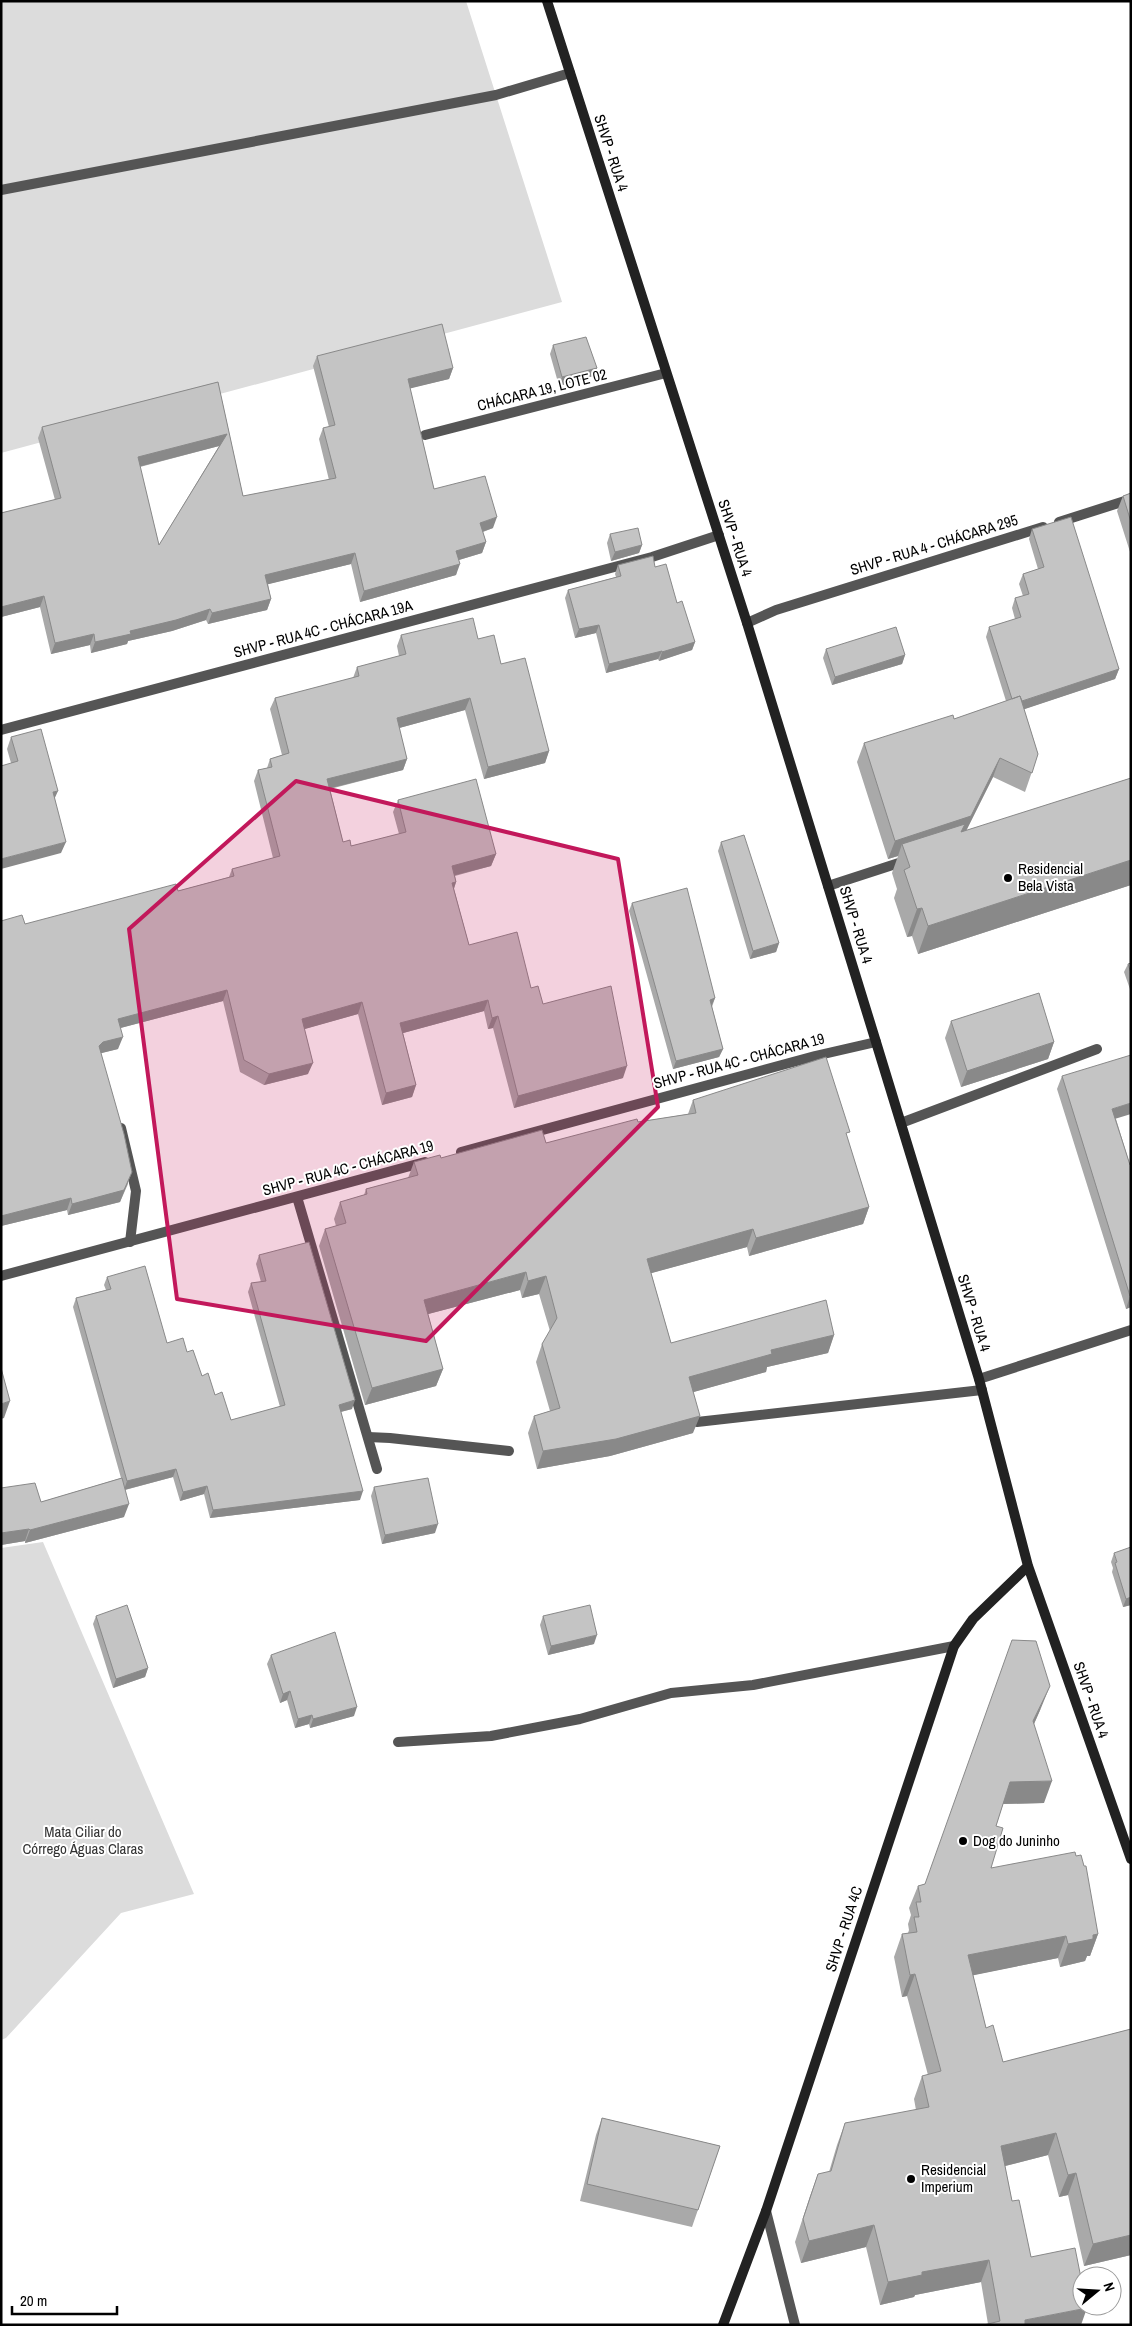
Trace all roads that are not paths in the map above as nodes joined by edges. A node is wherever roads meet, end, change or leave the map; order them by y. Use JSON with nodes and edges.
{"nodes":[{"id":1,"x":547,"y":1,"type":"edge"},
{"id":2,"x":570,"y":73,"type":"junction"},
{"id":3,"x":1,"y":190,"type":"edge"},
{"id":4,"x":666,"y":373,"type":"junction"},
{"id":5,"x":425,"y":435,"type":"dead end"},
{"id":6,"x":1131,"y":499,"type":"edge"},
{"id":7,"x":719,"y":535,"type":"junction"},
{"id":8,"x":747,"y":623,"type":"junction"},
{"id":9,"x":1,"y":730,"type":"edge"},
{"id":10,"x":915,"y":858,"type":"edge"},
{"id":11,"x":828,"y":886,"type":"junction"},
{"id":12,"x":876,"y":1042,"type":"junction"},
{"id":13,"x":1097,"y":1049,"type":"dead end"},
{"id":14,"x":118,"y":1116,"type":"edge"},
{"id":15,"x":901,"y":1123,"type":"junction"},
{"id":16,"x":450,"y":1155,"type":"edge"},
{"id":17,"x":431,"y":1160,"type":"edge"},
{"id":18,"x":297,"y":1197,"type":"junction"},
{"id":19,"x":130,"y":1242,"type":"junction"},
{"id":20,"x":1,"y":1276,"type":"edge"},
{"id":21,"x":1131,"y":1330,"type":"edge"},
{"id":22,"x":979,"y":1379,"type":"junction"},
{"id":23,"x":982,"y":1390,"type":"junction"},
{"id":24,"x":697,"y":1422,"type":"edge"},
{"id":25,"x":368,"y":1437,"type":"junction"},
{"id":26,"x":509,"y":1451,"type":"dead end"},
{"id":27,"x":377,"y":1468,"type":"dead end"},
{"id":28,"x":1028,"y":1566,"type":"junction"},
{"id":29,"x":954,"y":1646,"type":"junction"},
{"id":30,"x":398,"y":1742,"type":"dead end"},
{"id":31,"x":1131,"y":1859,"type":"edge"},
{"id":32,"x":766,"y":2210,"type":"junction"},
{"id":33,"x":724,"y":2325,"type":"edge"},
{"id":34,"x":795,"y":2325,"type":"edge"}],
"edges":[{"from":1,"to":2,"type":"street","name":"SHVP - RUA 4"},
{"from":2,"to":3,"type":"street"},
{"from":2,"to":4,"type":"street","name":"SHVP - RUA 4"},
{"from":4,"to":5,"type":"street","name":"CHÁCARA 19, LOTE 02"},
{"from":4,"to":7,"type":"street","name":"SHVP - RUA 4"},
{"from":6,"to":8,"type":"street","name":"SHVP - RUA 4 - CHÁCARA 295"},
{"from":7,"to":8,"type":"street","name":"SHVP - RUA 4"},
{"from":7,"to":9,"type":"street","name":"SHVP - RUA 4C - CHÁCARA 19A"},
{"from":8,"to":11,"type":"street","name":"SHVP - RUA 4"},
{"from":10,"to":11,"type":"street"},
{"from":11,"to":12,"type":"street","name":"SHVP - RUA 4"},
{"from":12,"to":15,"type":"street","name":"SHVP - RUA 4"},
{"from":12,"to":16,"type":"street","name":"SHVP - RUA 4C - CHÁCARA 19"},
{"from":13,"to":15,"type":"street"},
{"from":14,"to":19,"type":"street"},
{"from":15,"to":22,"type":"street","name":"SHVP - RUA 4"},
{"from":17,"to":18,"type":"street","name":"SHVP - RUA 4C - CHÁCARA 19"},
{"from":18,"to":19,"type":"street","name":"SHVP - RUA 4C - CHÁCARA 19"},
{"from":18,"to":25,"type":"street"},
{"from":19,"to":20,"type":"street","name":"SHVP - RUA 4C - CHÁCARA 19"},
{"from":21,"to":22,"type":"street"},
{"from":22,"to":23,"type":"street","name":"SHVP - RUA 4"},
{"from":23,"to":24,"type":"street"},
{"from":23,"to":28,"type":"street","name":"SHVP - RUA 4"},
{"from":25,"to":26,"type":"street"},
{"from":25,"to":27,"type":"street"},
{"from":28,"to":29,"type":"street","name":"SHVP - RUA 4C"},
{"from":28,"to":31,"type":"street","name":"SHVP - RUA 4"},
{"from":29,"to":30,"type":"street"},
{"from":29,"to":32,"type":"street","name":"SHVP - RUA 4C"},
{"from":32,"to":33,"type":"street","name":"SHVP - RUA 4C"},
{"from":32,"to":34,"type":"street"}]}
